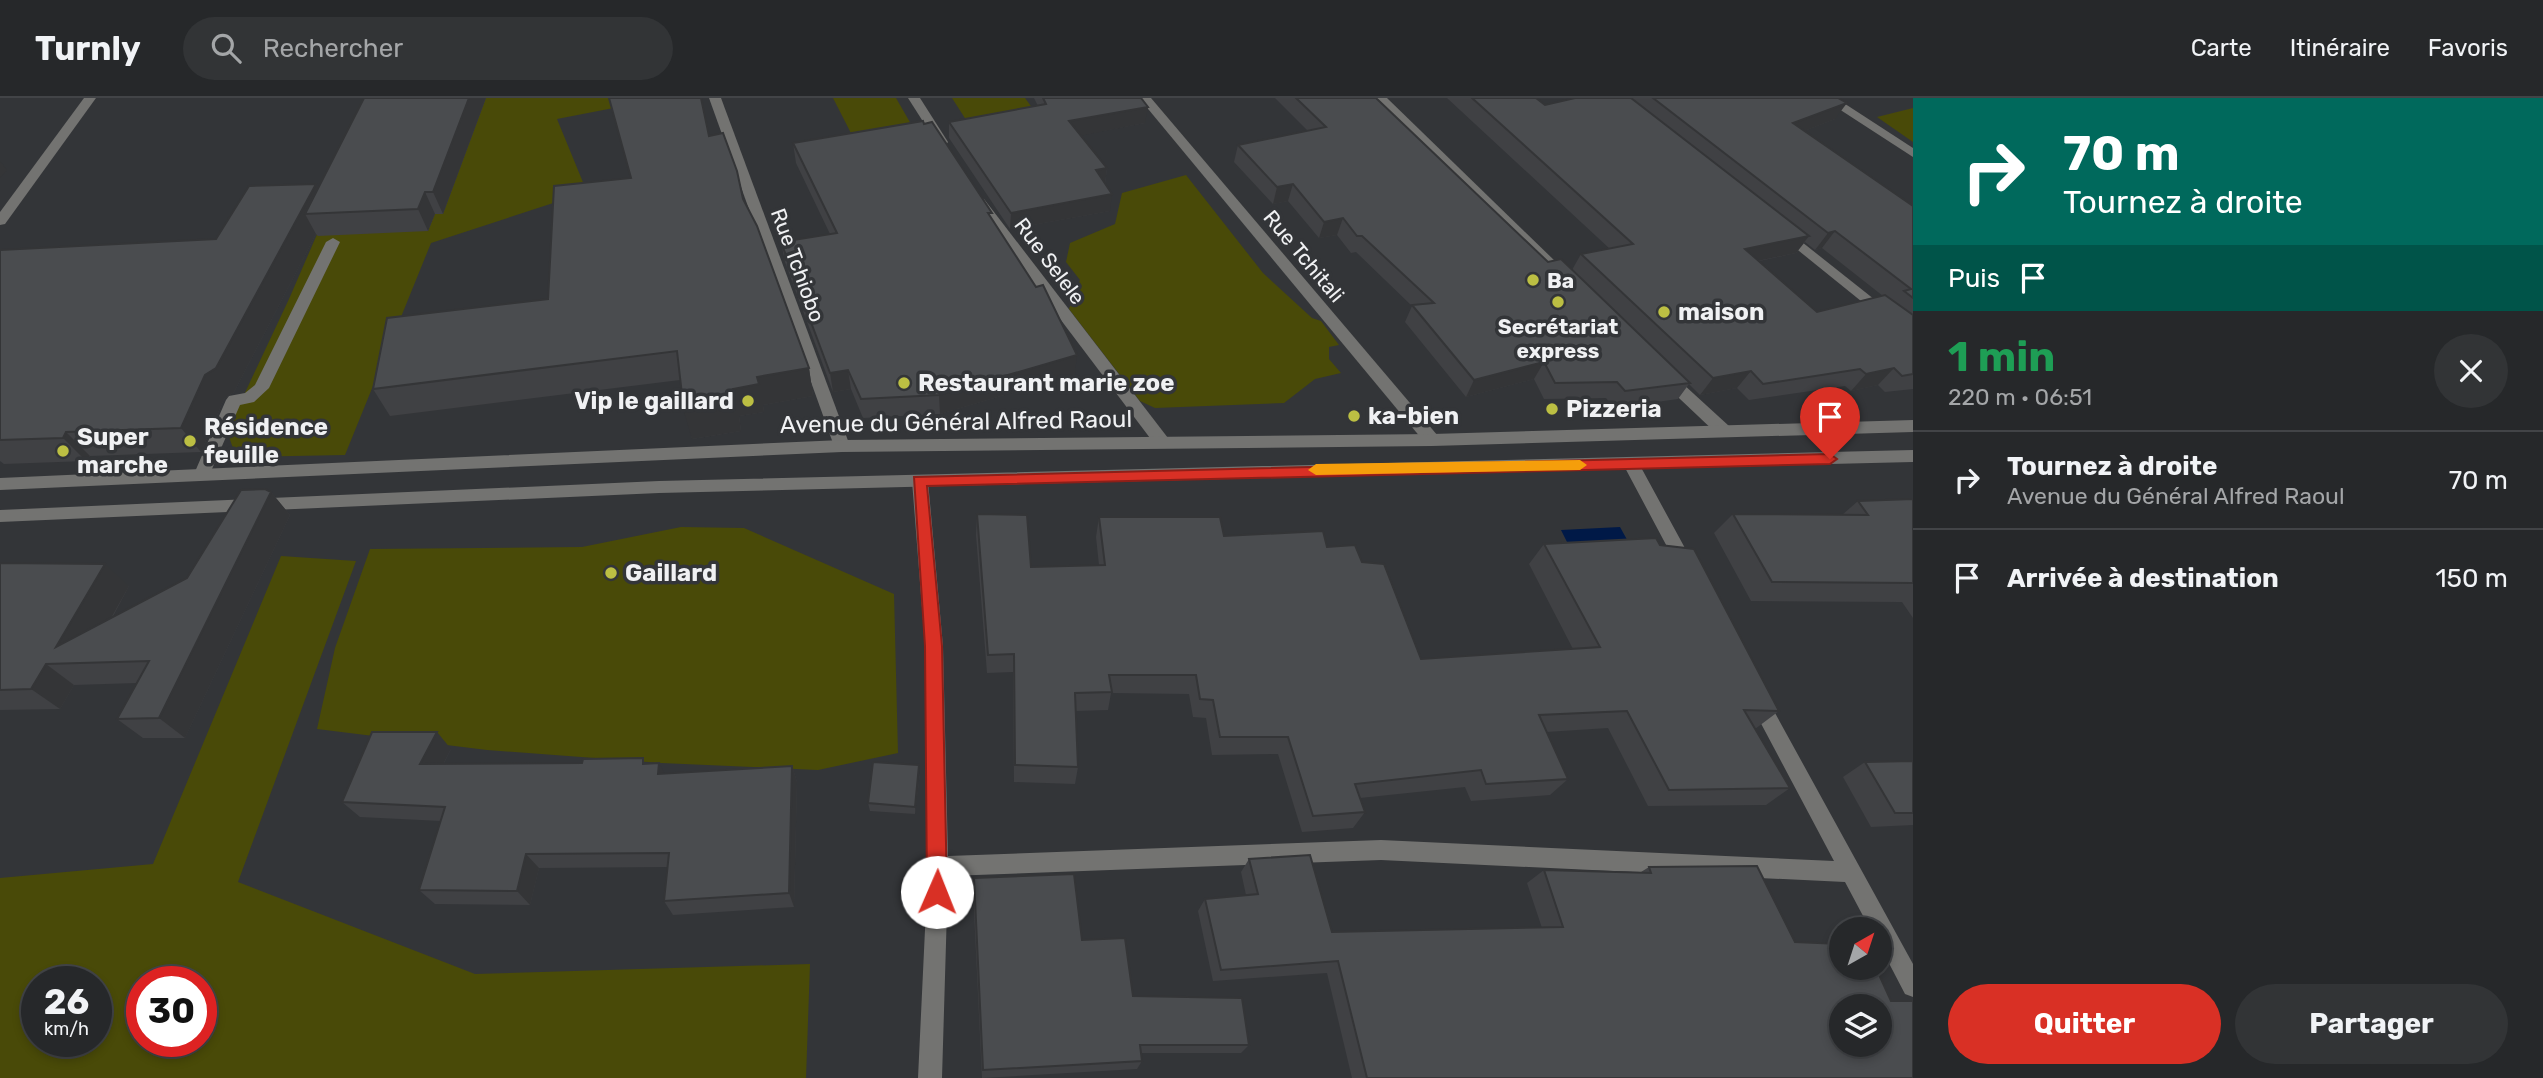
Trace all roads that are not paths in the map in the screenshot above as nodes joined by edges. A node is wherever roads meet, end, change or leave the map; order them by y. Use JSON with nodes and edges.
{"nodes":[{"id":1,"x":90,"y":98,"type":"edge"},
{"id":2,"x":715,"y":98,"type":"edge"},
{"id":3,"x":914,"y":98,"type":"edge"},
{"id":4,"x":1145,"y":98,"type":"edge"},
{"id":5,"x":1380,"y":98,"type":"edge"},
{"id":6,"x":1828,"y":98,"type":"edge"},
{"id":7,"x":949,"y":153,"type":"edge"},
{"id":8,"x":1913,"y":153,"type":"edge"},
{"id":9,"x":970,"y":186,"type":"edge"},
{"id":10,"x":0,"y":221,"type":"edge"},
{"id":11,"x":1775,"y":225,"type":"edge"},
{"id":12,"x":333,"y":242,"type":"dead end"},
{"id":13,"x":1560,"y":274,"type":"edge"},
{"id":14,"x":1913,"y":338,"type":"edge"},
{"id":15,"x":1660,"y":371,"type":"edge"},
{"id":16,"x":1913,"y":426,"type":"edge"},
{"id":17,"x":1723,"y":430,"type":"junction"},
{"id":18,"x":1432,"y":440,"type":"junction"},
{"id":19,"x":1162,"y":442,"type":"junction"},
{"id":20,"x":842,"y":446,"type":"junction"},
{"id":21,"x":1913,"y":456,"type":"edge"},
{"id":22,"x":1631,"y":464,"type":"junction"},
{"id":23,"x":202,"y":474,"type":"junction"},
{"id":24,"x":920,"y":481,"type":"junction"},
{"id":25,"x":0,"y":484,"type":"edge"},
{"id":26,"x":0,"y":516,"type":"edge"},
{"id":27,"x":1696,"y":584,"type":"edge"},
{"id":28,"x":1747,"y":680,"type":"edge"},
{"id":29,"x":938,"y":866,"type":"junction"},
{"id":30,"x":1850,"y":872,"type":"junction"},
{"id":31,"x":1913,"y":986,"type":"edge"},
{"id":32,"x":930,"y":1078,"type":"edge"}],
"edges":[{"from":1,"to":10,"type":"street"},
{"from":2,"to":20,"type":"street","name":"Rue Tchiobo"},
{"from":3,"to":7,"type":"street"},
{"from":4,"to":18,"type":"street","name":"Rue Tchitali"},
{"from":5,"to":13,"type":"street"},
{"from":6,"to":8,"type":"street"},
{"from":9,"to":19,"type":"street","name":"Rue Selele"},
{"from":11,"to":14,"type":"street"},
{"from":12,"to":23,"type":"street"},
{"from":15,"to":17,"type":"street"},
{"from":16,"to":17,"type":"street","name":"Avenue du Général Alfred Raoul"},
{"from":17,"to":18,"type":"street","name":"Avenue du Général Alfred Raoul"},
{"from":18,"to":19,"type":"street","name":"Avenue du Général Alfred Raoul"},
{"from":19,"to":20,"type":"street","name":"Avenue du Général Alfred Raoul"},
{"from":20,"to":23,"type":"street","name":"Avenue du Général Alfred Raoul"},
{"from":21,"to":22,"type":"street"},
{"from":22,"to":24,"type":"street"},
{"from":22,"to":27,"type":"street"},
{"from":23,"to":25,"type":"street","name":"Avenue du Général Alfred Raoul"},
{"from":24,"to":26,"type":"street"},
{"from":24,"to":29,"type":"street"},
{"from":28,"to":30,"type":"street"},
{"from":29,"to":30,"type":"street"},
{"from":29,"to":32,"type":"street"},
{"from":30,"to":31,"type":"street"}]}
